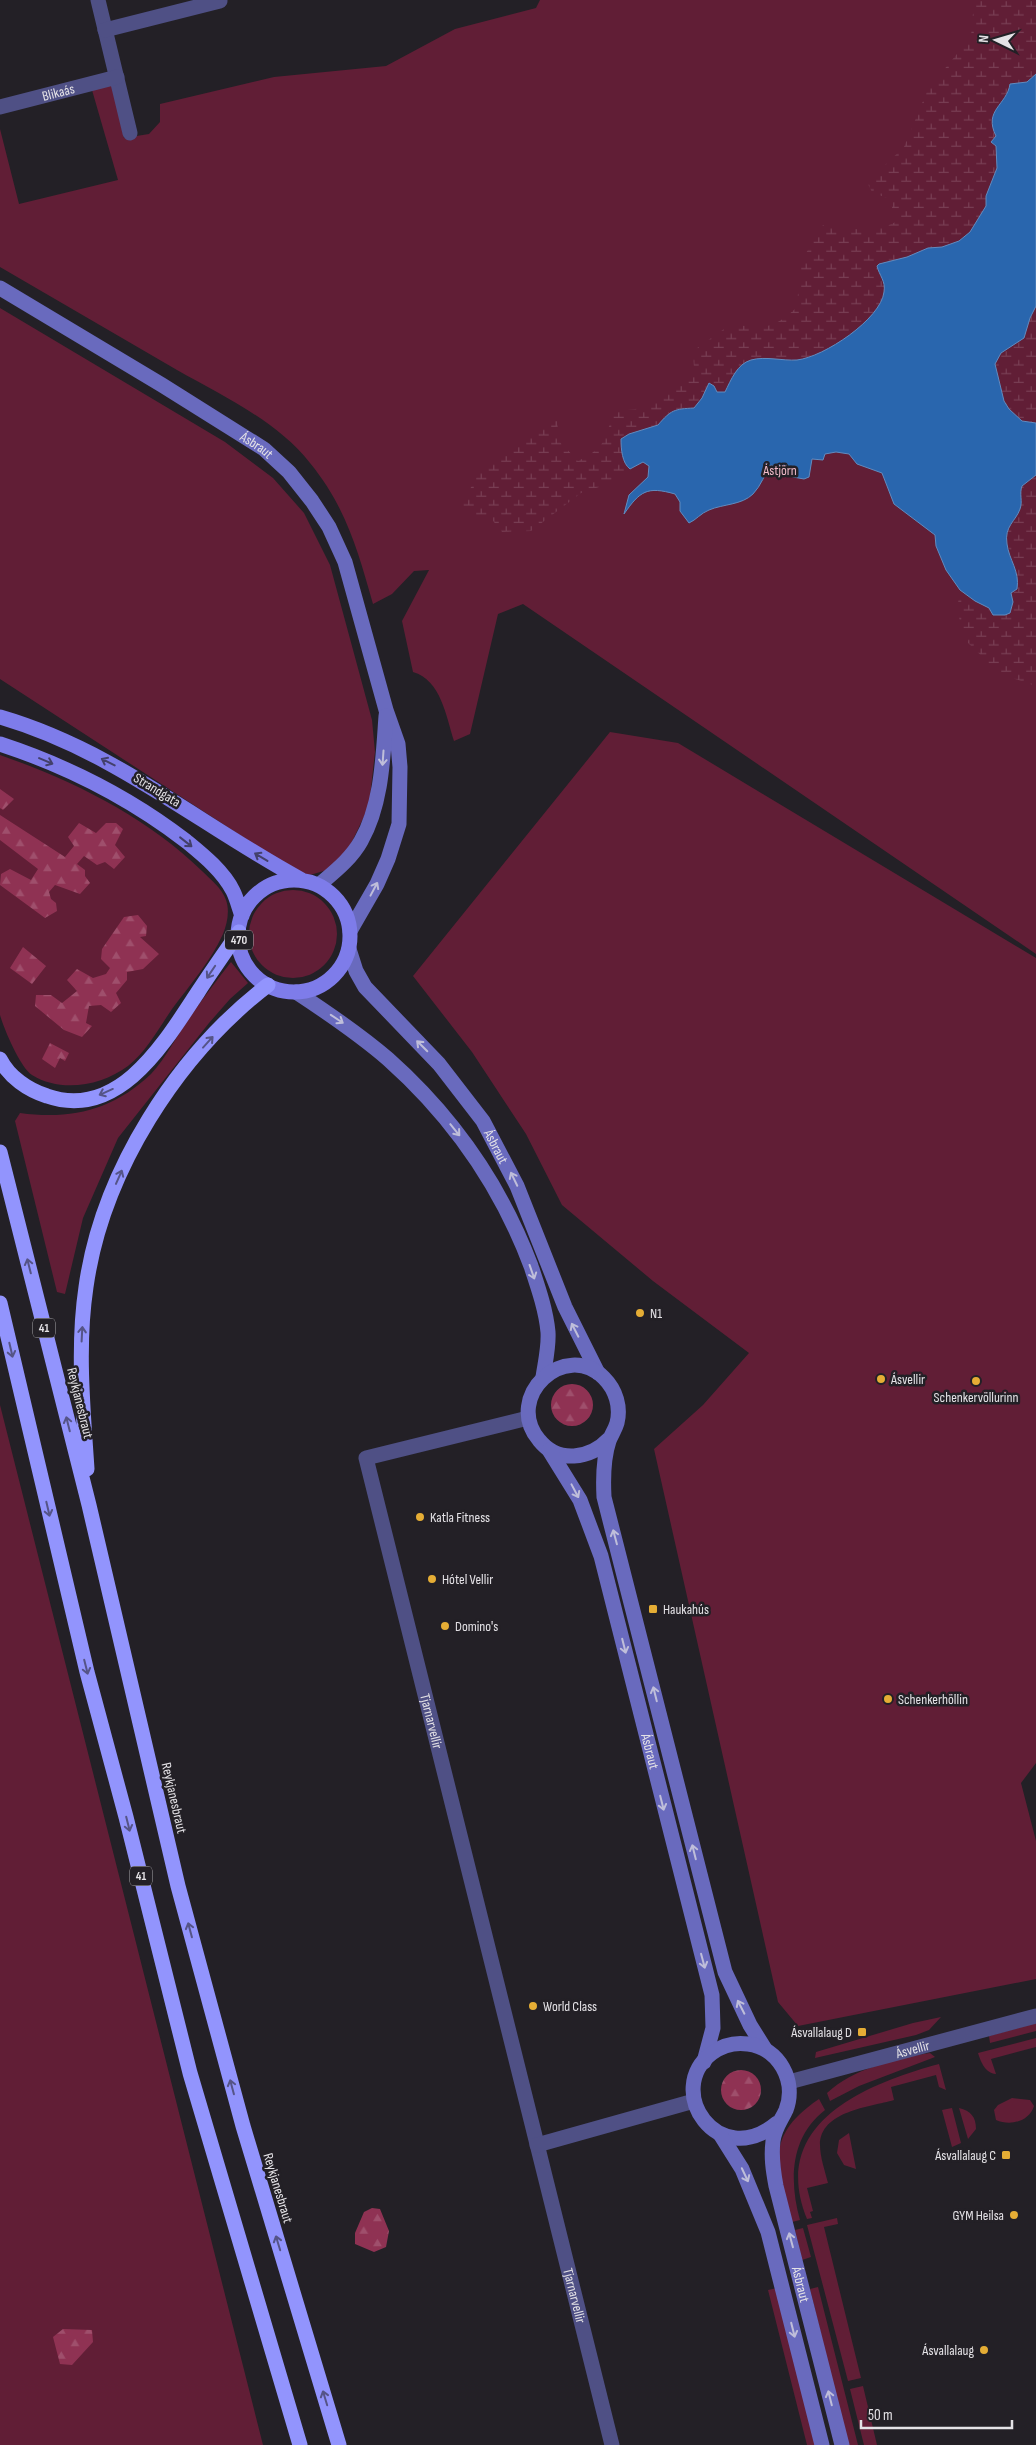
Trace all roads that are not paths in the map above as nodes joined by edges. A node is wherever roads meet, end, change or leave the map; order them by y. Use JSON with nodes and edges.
{"nodes":[{"id":1,"x":98,"y":0,"type":"edge"},
{"id":2,"x":220,"y":1,"type":"edge"},
{"id":3,"x":105,"y":30,"type":"junction"},
{"id":4,"x":116,"y":77,"type":"junction"},
{"id":5,"x":0,"y":107,"type":"edge"},
{"id":6,"x":130,"y":133,"type":"dead end"},
{"id":7,"x":0,"y":288,"type":"edge"},
{"id":8,"x":385,"y":705,"type":"junction"},
{"id":9,"x":0,"y":717,"type":"edge"},
{"id":10,"x":0,"y":744,"type":"edge"},
{"id":11,"x":304,"y":880,"type":"junction"},
{"id":12,"x":319,"y":885,"type":"junction"},
{"id":13,"x":242,"y":916,"type":"junction"},
{"id":14,"x":350,"y":931,"type":"junction"},
{"id":15,"x":239,"y":932,"type":"junction"},
{"id":16,"x":349,"y":949,"type":"junction"},
{"id":17,"x":268,"y":985,"type":"junction"},
{"id":18,"x":296,"y":992,"type":"junction"},
{"id":19,"x":0,"y":1059,"type":"edge"},
{"id":20,"x":0,"y":1152,"type":"edge"},
{"id":21,"x":0,"y":1303,"type":"edge"},
{"id":22,"x":598,"y":1373,"type":"junction"},
{"id":23,"x":543,"y":1377,"type":"junction"},
{"id":24,"x":528,"y":1418,"type":"junction"},
{"id":25,"x":609,"y":1439,"type":"junction"},
{"id":26,"x":549,"y":1450,"type":"junction"},
{"id":27,"x":88,"y":1505,"type":"junction"},
{"id":28,"x":1036,"y":2016,"type":"edge"},
{"id":29,"x":765,"y":2050,"type":"junction"},
{"id":30,"x":704,"y":2062,"type":"junction"},
{"id":31,"x":788,"y":2082,"type":"junction"},
{"id":32,"x":694,"y":2101,"type":"junction"},
{"id":33,"x":778,"y":2122,"type":"junction"},
{"id":34,"x":720,"y":2134,"type":"junction"},
{"id":35,"x":537,"y":2145,"type":"junction"},
{"id":36,"x":300,"y":2445,"type":"edge"},
{"id":37,"x":339,"y":2445,"type":"edge"},
{"id":38,"x":612,"y":2445,"type":"edge"},
{"id":39,"x":822,"y":2445,"type":"edge"},
{"id":40,"x":842,"y":2445,"type":"edge"}],
"edges":[{"from":1,"to":3,"type":"street"},
{"from":2,"to":3,"type":"street"},
{"from":3,"to":4,"type":"street"},
{"from":4,"to":5,"type":"street","name":"Blikaás"},
{"from":4,"to":6,"type":"street"},
{"from":7,"to":8,"type":"street","name":"Ásbraut"},
{"from":8,"to":12,"type":"street","name":"Ásbraut","one_way":true},
{"from":14,"to":8,"type":"street","name":"Ásbraut","one_way":true},
{"from":11,"to":9,"type":"main road","name":"Strandgata","number":"470","one_way":true},
{"from":10,"to":13,"type":"main road","name":"Strandgata","number":"470","one_way":true},
{"from":11,"to":12,"type":"main road","number":"470"},
{"from":11,"to":13,"type":"main road","number":"470"},
{"from":12,"to":14,"type":"main road","number":"470"},
{"from":13,"to":15,"type":"main road","number":"470"},
{"from":14,"to":16,"type":"main road","number":"470"},
{"from":15,"to":17,"type":"main road","number":"470"},
{"from":15,"to":19,"type":"highway","one_way":true},
{"from":16,"to":18,"type":"main road","number":"470"},
{"from":22,"to":16,"type":"street","name":"Ásbraut","one_way":true},
{"from":17,"to":18,"type":"main road","number":"470"},
{"from":27,"to":17,"type":"highway","one_way":true},
{"from":18,"to":23,"type":"street","name":"Ásbraut","one_way":true},
{"from":27,"to":20,"type":"highway","name":"Reykjanesbraut","number":"41","one_way":true},
{"from":21,"to":36,"type":"highway","number":"41","one_way":true},
{"from":22,"to":23,"type":"street"},
{"from":22,"to":25,"type":"street"},
{"from":23,"to":24,"type":"street"},
{"from":24,"to":26,"type":"street"},
{"from":24,"to":35,"type":"street","name":"Tjarnarvellir"},
{"from":25,"to":26,"type":"street"},
{"from":29,"to":25,"type":"street","name":"Ásbraut","one_way":true},
{"from":26,"to":30,"type":"street","name":"Ásbraut","one_way":true},
{"from":37,"to":27,"type":"highway","name":"Reykjanesbraut","number":"41","one_way":true},
{"from":28,"to":31,"type":"street","name":"Ásvellir"},
{"from":29,"to":30,"type":"street"},
{"from":29,"to":31,"type":"street"},
{"from":30,"to":32,"type":"street"},
{"from":31,"to":33,"type":"street"},
{"from":32,"to":34,"type":"street"},
{"from":32,"to":35,"type":"street"},
{"from":33,"to":34,"type":"street"},
{"from":40,"to":33,"type":"street","name":"Ásbraut","one_way":true},
{"from":34,"to":39,"type":"street","name":"Ásbraut","one_way":true},
{"from":35,"to":38,"type":"street","name":"Tjarnarvellir"}]}
